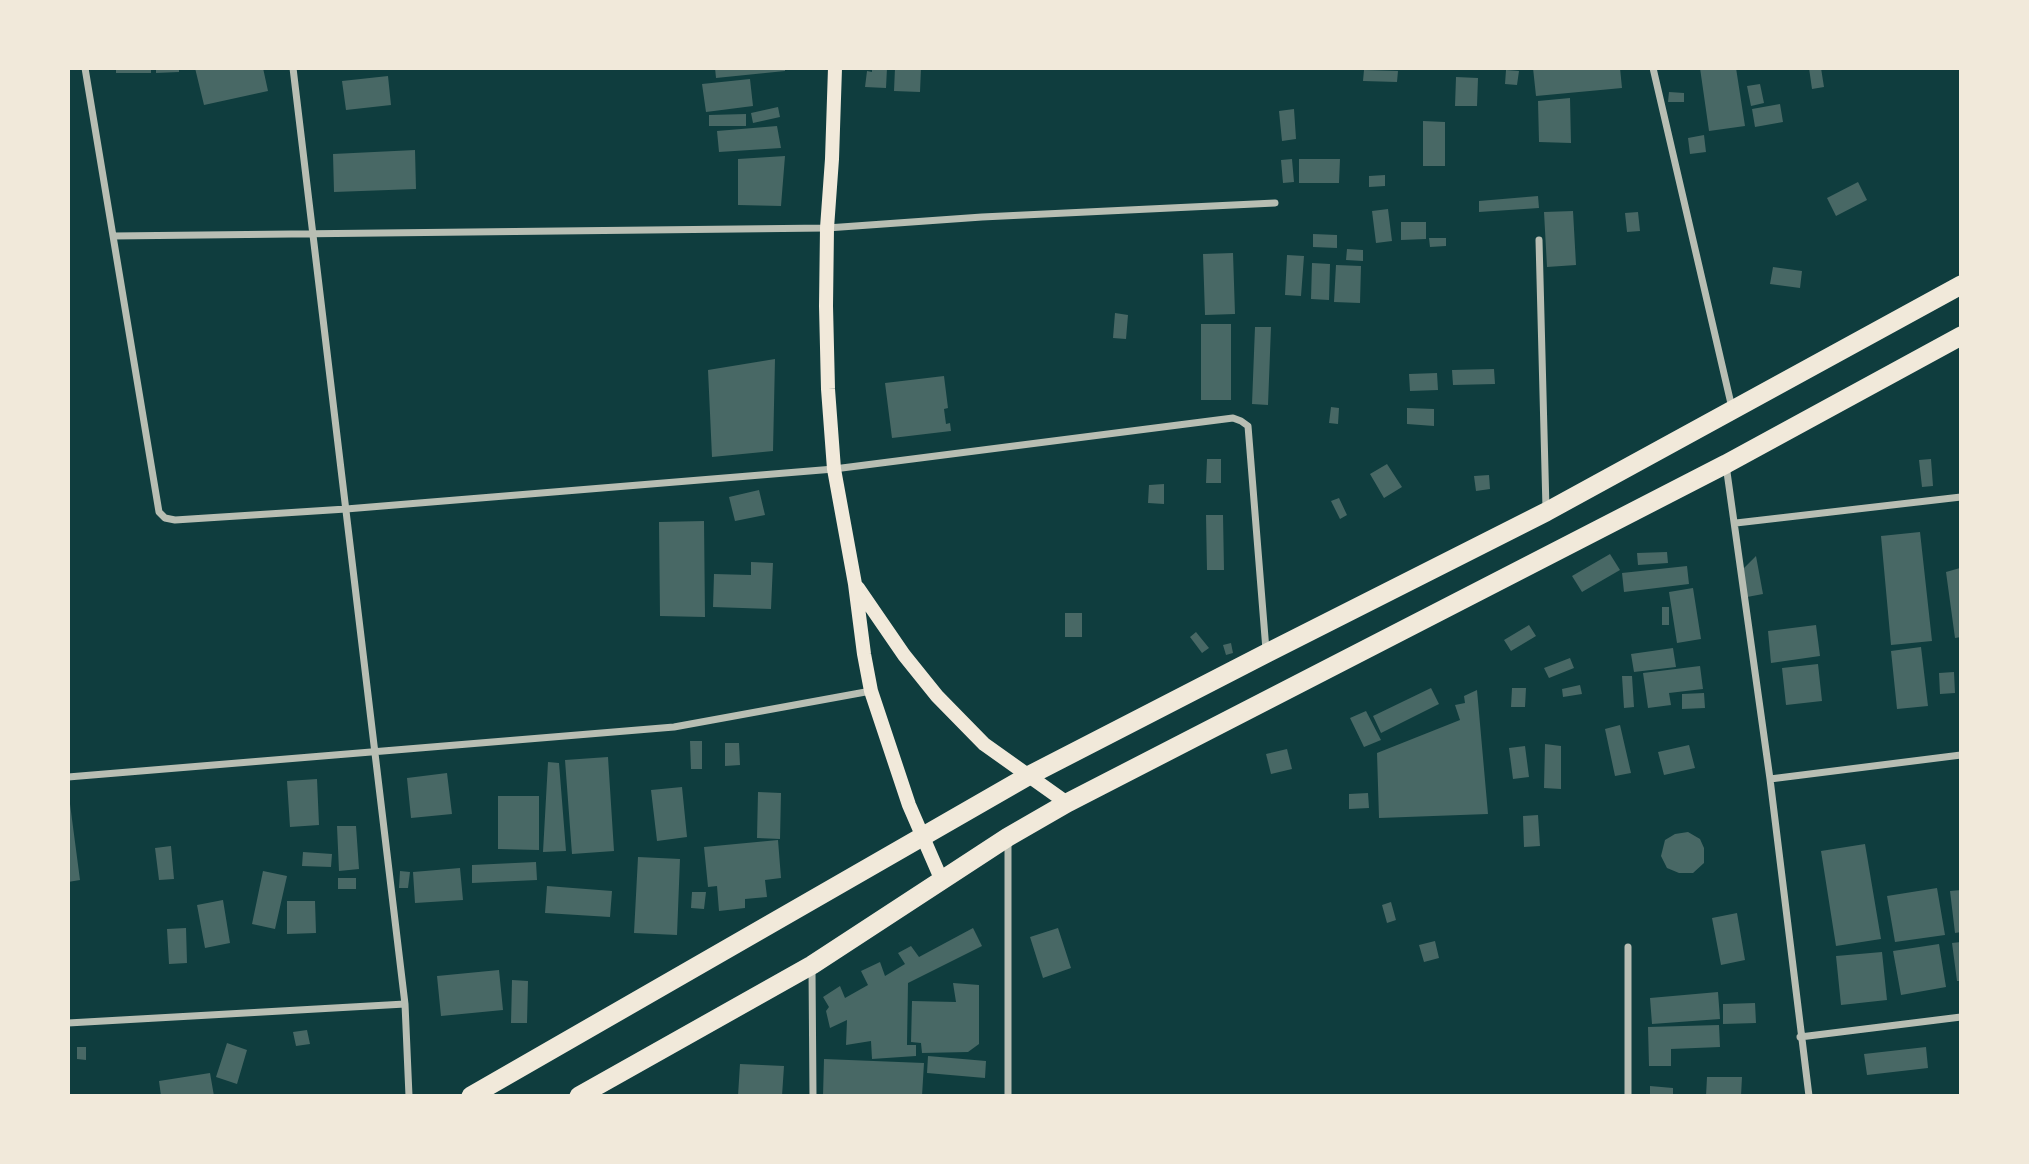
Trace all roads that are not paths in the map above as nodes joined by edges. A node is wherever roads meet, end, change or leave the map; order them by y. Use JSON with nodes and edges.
{"nodes":[{"id":1,"x":85,"y":68,"type":"edge"},
{"id":2,"x":293,"y":68,"type":"edge"},
{"id":3,"x":835,"y":68,"type":"edge"},
{"id":4,"x":1653,"y":68,"type":"edge"},
{"id":5,"x":1275,"y":204,"type":"dead end"},
{"id":6,"x":827,"y":228,"type":"junction"},
{"id":7,"x":313,"y":233,"type":"junction"},
{"id":8,"x":113,"y":236,"type":"junction"},
{"id":9,"x":1539,"y":240,"type":"dead end"},
{"id":10,"x":1961,"y":285,"type":"edge"},
{"id":11,"x":1961,"y":336,"type":"edge"},
{"id":12,"x":1733,"y":411,"type":"junction"},
{"id":13,"x":1726,"y":464,"type":"junction"},
{"id":14,"x":834,"y":469,"type":"junction"},
{"id":15,"x":1961,"y":497,"type":"edge"},
{"id":16,"x":346,"y":509,"type":"junction"},
{"id":17,"x":1546,"y":512,"type":"junction"},
{"id":18,"x":1736,"y":523,"type":"junction"},
{"id":19,"x":855,"y":584,"type":"junction"},
{"id":20,"x":1267,"y":653,"type":"junction"},
{"id":21,"x":871,"y":691,"type":"junction"},
{"id":22,"x":374,"y":751,"type":"junction"},
{"id":23,"x":1961,"y":755,"type":"edge"},
{"id":24,"x":1028,"y":776,"type":"junction"},
{"id":25,"x":68,"y":777,"type":"edge"},
{"id":26,"x":1770,"y":779,"type":"junction"},
{"id":27,"x":1067,"y":803,"type":"junction"},
{"id":28,"x":923,"y":837,"type":"junction"},
{"id":29,"x":1008,"y":837,"type":"junction"},
{"id":30,"x":942,"y":881,"type":"junction"},
{"id":31,"x":1628,"y":947,"type":"dead end"},
{"id":32,"x":812,"y":965,"type":"junction"},
{"id":33,"x":405,"y":1004,"type":"junction"},
{"id":34,"x":1961,"y":1017,"type":"edge"},
{"id":35,"x":68,"y":1023,"type":"edge"},
{"id":36,"x":1800,"y":1037,"type":"junction"},
{"id":37,"x":409,"y":1096,"type":"edge"},
{"id":38,"x":471,"y":1096,"type":"edge"},
{"id":39,"x":579,"y":1096,"type":"edge"},
{"id":40,"x":813,"y":1096,"type":"edge"},
{"id":41,"x":1008,"y":1096,"type":"edge"},
{"id":42,"x":1628,"y":1096,"type":"edge"},
{"id":43,"x":1809,"y":1096,"type":"edge"}],
"edges":[{"from":1,"to":8,"type":"street"},
{"from":2,"to":7,"type":"street"},
{"from":3,"to":6,"type":"main road"},
{"from":4,"to":12,"type":"street"},
{"from":5,"to":6,"type":"street"},
{"from":6,"to":7,"type":"street"},
{"from":6,"to":14,"type":"main road"},
{"from":7,"to":8,"type":"street"},
{"from":7,"to":16,"type":"street"},
{"from":8,"to":16,"type":"street"},
{"from":9,"to":17,"type":"street"},
{"from":10,"to":12,"type":"highway"},
{"from":11,"to":13,"type":"highway"},
{"from":12,"to":17,"type":"highway"},
{"from":13,"to":18,"type":"street"},
{"from":13,"to":27,"type":"highway"},
{"from":14,"to":16,"type":"street"},
{"from":14,"to":19,"type":"main road"},
{"from":14,"to":20,"type":"street"},
{"from":15,"to":18,"type":"street"},
{"from":16,"to":22,"type":"street"},
{"from":17,"to":20,"type":"highway"},
{"from":18,"to":26,"type":"street"},
{"from":19,"to":21,"type":"main road"},
{"from":19,"to":24,"type":"main road"},
{"from":20,"to":24,"type":"highway"},
{"from":21,"to":22,"type":"street"},
{"from":21,"to":28,"type":"main road"},
{"from":22,"to":25,"type":"street"},
{"from":22,"to":33,"type":"street"},
{"from":23,"to":26,"type":"street"},
{"from":24,"to":27,"type":"main road"},
{"from":24,"to":28,"type":"highway"},
{"from":26,"to":36,"type":"street"},
{"from":27,"to":29,"type":"highway"},
{"from":28,"to":30,"type":"main road"},
{"from":28,"to":38,"type":"highway"},
{"from":29,"to":30,"type":"highway"},
{"from":29,"to":41,"type":"street"},
{"from":30,"to":32,"type":"highway"},
{"from":31,"to":42,"type":"street"},
{"from":32,"to":39,"type":"highway"},
{"from":32,"to":40,"type":"street"},
{"from":33,"to":35,"type":"street"},
{"from":33,"to":37,"type":"street"},
{"from":34,"to":36,"type":"street"},
{"from":36,"to":43,"type":"street"}]}
